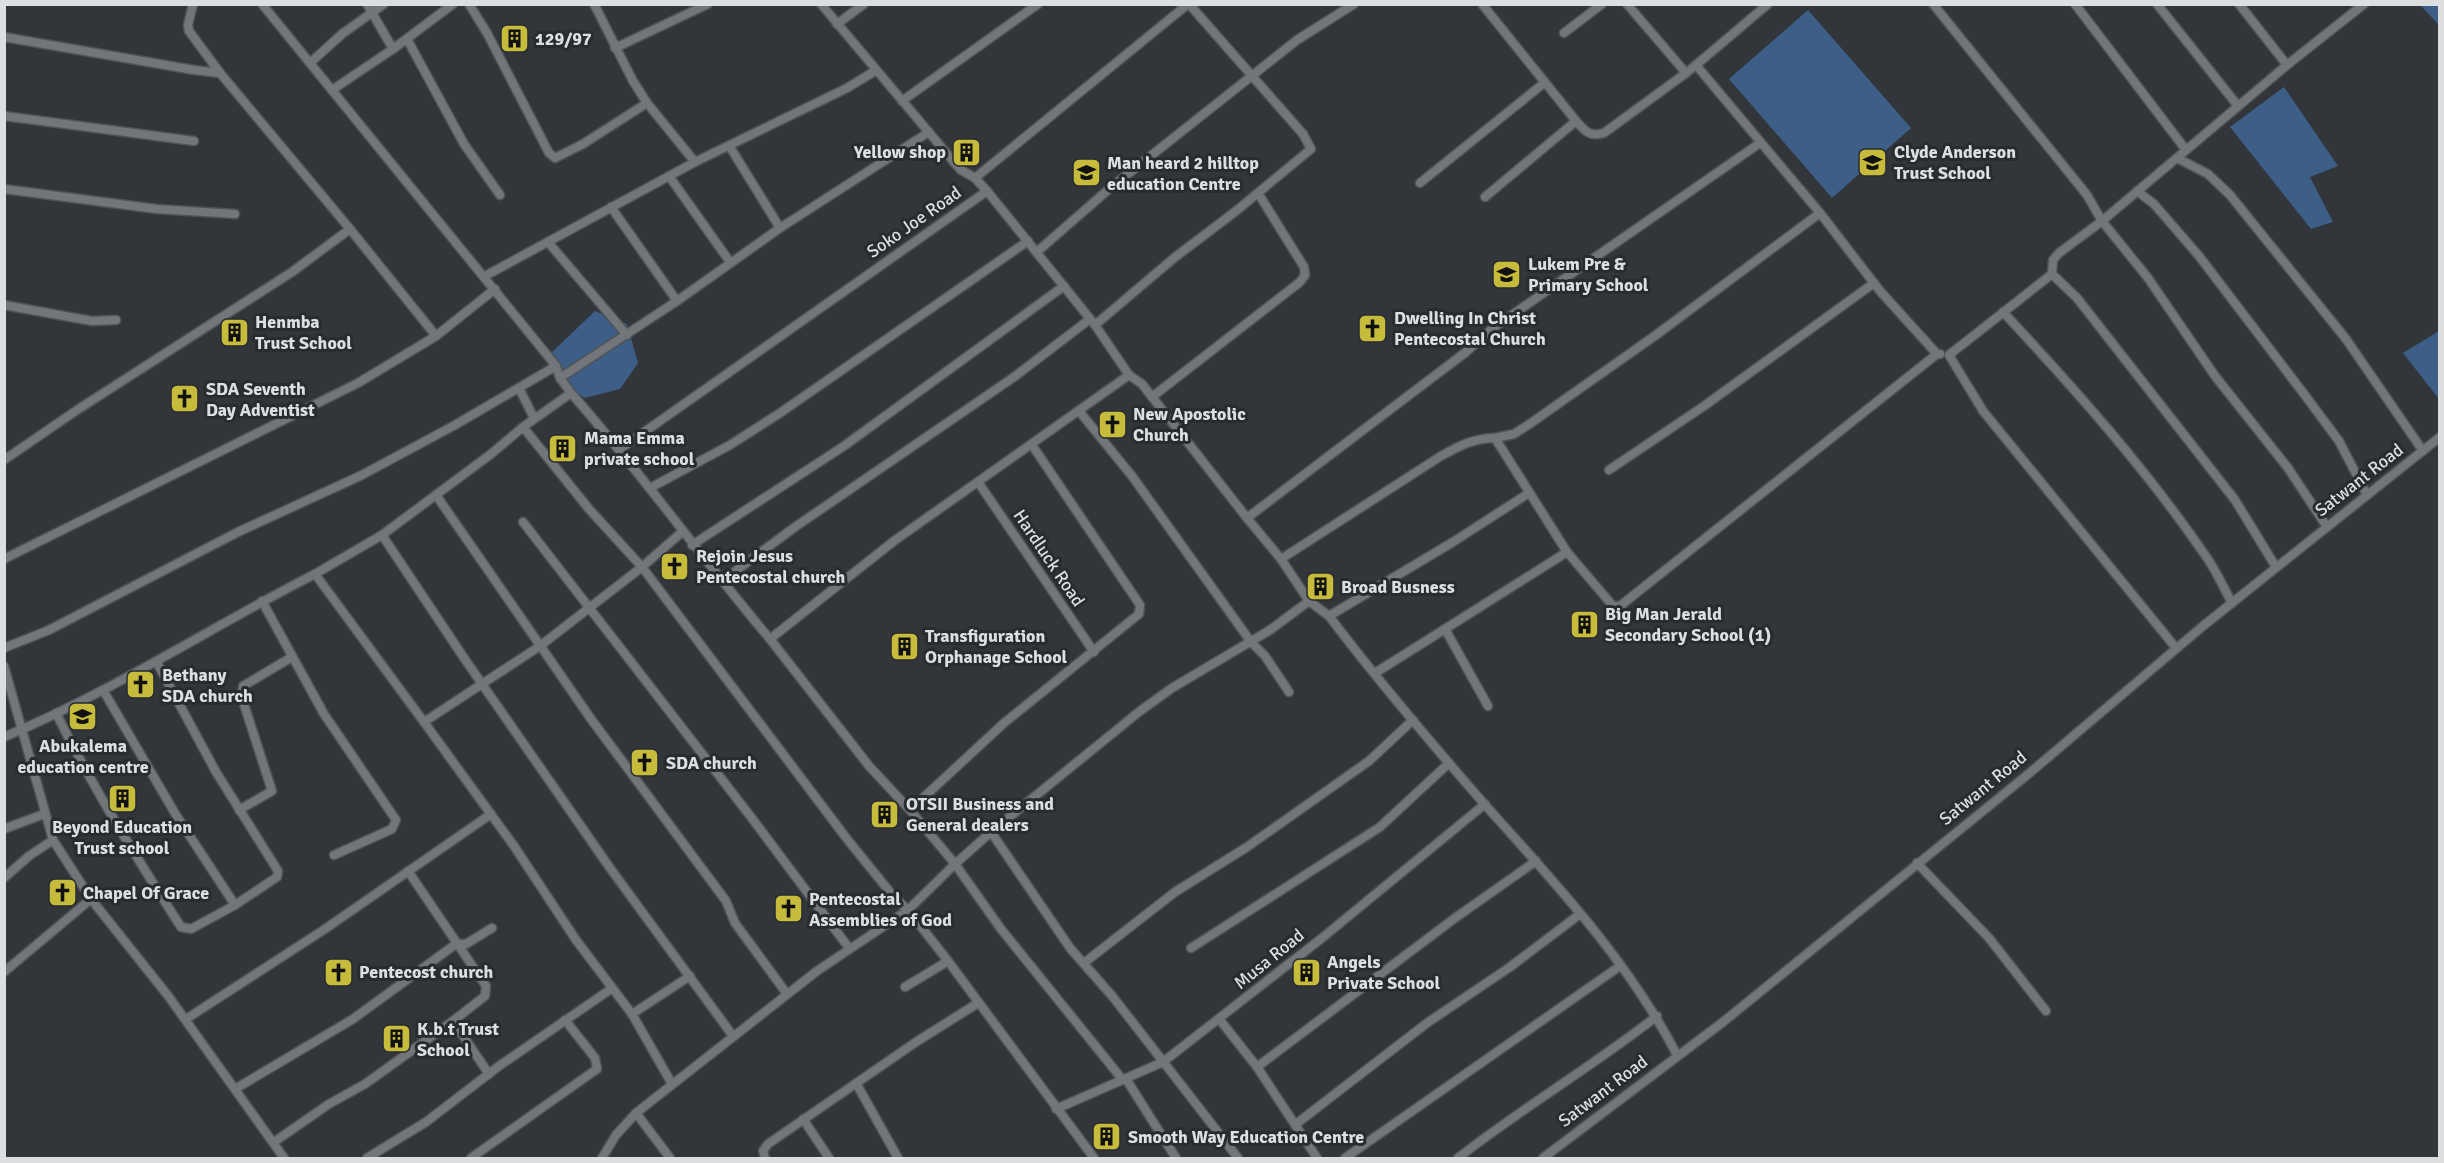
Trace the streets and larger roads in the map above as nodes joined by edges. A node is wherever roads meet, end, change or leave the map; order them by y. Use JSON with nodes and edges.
{"nodes":[{"id":1,"x":194,"y":4,"type":"edge"},
{"id":2,"x":262,"y":4,"type":"edge"},
{"id":3,"x":367,"y":4,"type":"edge"},
{"id":4,"x":384,"y":4,"type":"edge"},
{"id":5,"x":453,"y":4,"type":"edge"},
{"id":6,"x":469,"y":4,"type":"edge"},
{"id":7,"x":594,"y":4,"type":"edge"},
{"id":8,"x":708,"y":4,"type":"edge"},
{"id":9,"x":821,"y":4,"type":"edge"},
{"id":10,"x":864,"y":4,"type":"edge"},
{"id":11,"x":1038,"y":4,"type":"edge"},
{"id":12,"x":1189,"y":4,"type":"edge"},
{"id":13,"x":1354,"y":4,"type":"edge"},
{"id":14,"x":1482,"y":4,"type":"edge"},
{"id":15,"x":1602,"y":4,"type":"edge"},
{"id":16,"x":1627,"y":4,"type":"edge"},
{"id":17,"x":1768,"y":4,"type":"edge"},
{"id":18,"x":1934,"y":4,"type":"edge"},
{"id":19,"x":2074,"y":4,"type":"edge"},
{"id":20,"x":2157,"y":4,"type":"edge"},
{"id":21,"x":2239,"y":4,"type":"edge"},
{"id":22,"x":2364,"y":4,"type":"edge"},
{"id":23,"x":371,"y":13,"type":"junction"},
{"id":24,"x":837,"y":24,"type":"junction"},
{"id":25,"x":1564,"y":33,"type":"dead end"},
{"id":26,"x":4,"y":36,"type":"edge"},
{"id":27,"x":407,"y":39,"type":"junction"},
{"id":28,"x":615,"y":48,"type":"junction"},
{"id":29,"x":393,"y":49,"type":"junction"},
{"id":30,"x":310,"y":63,"type":"junction"},
{"id":31,"x":1696,"y":65,"type":"junction"},
{"id":32,"x":2287,"y":65,"type":"junction"},
{"id":33,"x":875,"y":71,"type":"junction"},
{"id":34,"x":220,"y":73,"type":"junction"},
{"id":35,"x":1686,"y":73,"type":"junction"},
{"id":36,"x":1253,"y":75,"type":"junction"},
{"id":37,"x":1544,"y":82,"type":"junction"},
{"id":38,"x":332,"y":90,"type":"junction"},
{"id":39,"x":902,"y":101,"type":"junction"},
{"id":40,"x":647,"y":103,"type":"junction"},
{"id":41,"x":2238,"y":106,"type":"junction"},
{"id":42,"x":4,"y":116,"type":"edge"},
{"id":43,"x":1576,"y":121,"type":"junction"},
{"id":44,"x":929,"y":132,"type":"junction"},
{"id":45,"x":194,"y":141,"type":"dead end"},
{"id":46,"x":1760,"y":143,"type":"junction"},
{"id":47,"x":730,"y":147,"type":"junction"},
{"id":48,"x":2186,"y":150,"type":"junction"},
{"id":49,"x":2177,"y":158,"type":"junction"},
{"id":50,"x":695,"y":162,"type":"junction"},
{"id":51,"x":669,"y":176,"type":"junction"},
{"id":52,"x":975,"y":178,"type":"junction"},
{"id":53,"x":1420,"y":183,"type":"dead end"},
{"id":54,"x":4,"y":189,"type":"edge"},
{"id":55,"x":987,"y":191,"type":"junction"},
{"id":56,"x":2136,"y":191,"type":"junction"},
{"id":57,"x":499,"y":193,"type":"dead end"},
{"id":58,"x":1258,"y":193,"type":"junction"},
{"id":59,"x":1485,"y":197,"type":"dead end"},
{"id":60,"x":611,"y":207,"type":"junction"},
{"id":61,"x":1820,"y":213,"type":"junction"},
{"id":62,"x":235,"y":214,"type":"dead end"},
{"id":63,"x":2102,"y":221,"type":"junction"},
{"id":64,"x":780,"y":228,"type":"junction"},
{"id":65,"x":350,"y":229,"type":"junction"},
{"id":66,"x":1028,"y":241,"type":"junction"},
{"id":67,"x":548,"y":242,"type":"junction"},
{"id":68,"x":1038,"y":251,"type":"junction"},
{"id":69,"x":730,"y":262,"type":"junction"},
{"id":70,"x":2052,"y":274,"type":"junction"},
{"id":71,"x":485,"y":276,"type":"junction"},
{"id":72,"x":1874,"y":283,"type":"junction"},
{"id":73,"x":1064,"y":286,"type":"junction"},
{"id":74,"x":495,"y":289,"type":"junction"},
{"id":75,"x":677,"y":301,"type":"junction"},
{"id":76,"x":4,"y":305,"type":"edge"},
{"id":77,"x":2003,"y":312,"type":"junction"},
{"id":78,"x":116,"y":320,"type":"dead end"},
{"id":79,"x":1093,"y":322,"type":"junction"},
{"id":80,"x":627,"y":335,"type":"junction"},
{"id":81,"x":436,"y":336,"type":"junction"},
{"id":82,"x":1936,"y":354,"type":"junction"},
{"id":83,"x":1949,"y":355,"type":"junction"},
{"id":84,"x":556,"y":366,"type":"junction"},
{"id":85,"x":1129,"y":375,"type":"junction"},
{"id":86,"x":560,"y":378,"type":"junction"},
{"id":87,"x":519,"y":388,"type":"junction"},
{"id":88,"x":571,"y":393,"type":"junction"},
{"id":89,"x":1152,"y":397,"type":"junction"},
{"id":90,"x":1079,"y":411,"type":"junction"},
{"id":91,"x":534,"y":418,"type":"junction"},
{"id":92,"x":523,"y":427,"type":"junction"},
{"id":93,"x":2439,"y":437,"type":"edge"},
{"id":94,"x":1495,"y":438,"type":"junction"},
{"id":95,"x":1032,"y":445,"type":"junction"},
{"id":96,"x":620,"y":449,"type":"junction"},
{"id":97,"x":2423,"y":451,"type":"junction"},
{"id":98,"x":4,"y":460,"type":"edge"},
{"id":99,"x":1609,"y":470,"type":"dead end"},
{"id":100,"x":978,"y":482,"type":"junction"},
{"id":101,"x":650,"y":488,"type":"junction"},
{"id":102,"x":1529,"y":493,"type":"junction"},
{"id":103,"x":436,"y":495,"type":"junction"},
{"id":104,"x":2367,"y":495,"type":"junction"},
{"id":105,"x":1247,"y":518,"type":"junction"},
{"id":106,"x":523,"y":522,"type":"dead end"},
{"id":107,"x":2326,"y":527,"type":"junction"},
{"id":108,"x":682,"y":532,"type":"junction"},
{"id":109,"x":382,"y":535,"type":"junction"},
{"id":110,"x":692,"y":545,"type":"junction"},
{"id":111,"x":1567,"y":552,"type":"junction"},
{"id":112,"x":4,"y":559,"type":"edge"},
{"id":113,"x":1281,"y":559,"type":"junction"},
{"id":114,"x":642,"y":567,"type":"junction"},
{"id":115,"x":2276,"y":567,"type":"junction"},
{"id":116,"x":315,"y":574,"type":"junction"},
{"id":117,"x":722,"y":581,"type":"junction"},
{"id":118,"x":261,"y":601,"type":"junction"},
{"id":119,"x":1309,"y":601,"type":"junction"},
{"id":120,"x":2232,"y":603,"type":"junction"},
{"id":121,"x":590,"y":608,"type":"junction"},
{"id":122,"x":1329,"y":616,"type":"junction"},
{"id":123,"x":1444,"y":629,"type":"junction"},
{"id":124,"x":770,"y":639,"type":"junction"},
{"id":125,"x":1251,"y":642,"type":"junction"},
{"id":126,"x":540,"y":646,"type":"junction"},
{"id":127,"x":4,"y":648,"type":"edge"},
{"id":128,"x":2176,"y":648,"type":"junction"},
{"id":129,"x":1094,"y":652,"type":"junction"},
{"id":130,"x":292,"y":657,"type":"junction"},
{"id":131,"x":156,"y":661,"type":"junction"},
{"id":132,"x":4,"y":666,"type":"edge"},
{"id":133,"x":1375,"y":674,"type":"junction"},
{"id":134,"x":483,"y":684,"type":"junction"},
{"id":135,"x":103,"y":690,"type":"junction"},
{"id":136,"x":1289,"y":692,"type":"dead end"},
{"id":137,"x":1488,"y":706,"type":"dead end"},
{"id":138,"x":56,"y":713,"type":"junction"},
{"id":139,"x":1413,"y":720,"type":"junction"},
{"id":140,"x":424,"y":722,"type":"junction"},
{"id":141,"x":21,"y":730,"type":"junction"},
{"id":142,"x":4,"y":737,"type":"edge"},
{"id":143,"x":1449,"y":763,"type":"junction"},
{"id":144,"x":1485,"y":804,"type":"junction"},
{"id":145,"x":239,"y":810,"type":"junction"},
{"id":146,"x":910,"y":810,"type":"junction"},
{"id":147,"x":44,"y":814,"type":"junction"},
{"id":148,"x":491,"y":814,"type":"junction"},
{"id":149,"x":4,"y":830,"type":"edge"},
{"id":150,"x":992,"y":831,"type":"junction"},
{"id":151,"x":53,"y":840,"type":"junction"},
{"id":152,"x":334,"y":855,"type":"dead end"},
{"id":153,"x":1536,"y":861,"type":"junction"},
{"id":154,"x":1917,"y":863,"type":"junction"},
{"id":155,"x":955,"y":864,"type":"junction"},
{"id":156,"x":408,"y":871,"type":"junction"},
{"id":157,"x":4,"y":878,"type":"edge"},
{"id":158,"x":91,"y":899,"type":"junction"},
{"id":159,"x":235,"y":905,"type":"junction"},
{"id":160,"x":908,"y":910,"type":"junction"},
{"id":161,"x":1580,"y":914,"type":"junction"},
{"id":162,"x":492,"y":928,"type":"dead end"},
{"id":163,"x":456,"y":944,"type":"junction"},
{"id":164,"x":849,"y":948,"type":"junction"},
{"id":165,"x":1191,"y":948,"type":"dead end"},
{"id":166,"x":948,"y":961,"type":"junction"},
{"id":167,"x":1084,"y":963,"type":"junction"},
{"id":168,"x":1620,"y":966,"type":"junction"},
{"id":169,"x":4,"y":972,"type":"edge"},
{"id":170,"x":690,"y":976,"type":"junction"},
{"id":171,"x":905,"y":987,"type":"dead end"},
{"id":172,"x":611,"y":989,"type":"junction"},
{"id":173,"x":787,"y":994,"type":"junction"},
{"id":174,"x":978,"y":1003,"type":"junction"},
{"id":175,"x":2046,"y":1011,"type":"dead end"},
{"id":176,"x":632,"y":1014,"type":"junction"},
{"id":177,"x":1657,"y":1016,"type":"junction"},
{"id":178,"x":186,"y":1019,"type":"junction"},
{"id":179,"x":565,"y":1020,"type":"junction"},
{"id":180,"x":1220,"y":1020,"type":"junction"},
{"id":181,"x":453,"y":1022,"type":"junction"},
{"id":182,"x":734,"y":1036,"type":"junction"},
{"id":183,"x":1677,"y":1055,"type":"junction"},
{"id":184,"x":1163,"y":1062,"type":"junction"},
{"id":185,"x":1257,"y":1067,"type":"junction"},
{"id":186,"x":489,"y":1074,"type":"junction"},
{"id":187,"x":1124,"y":1079,"type":"junction"},
{"id":188,"x":856,"y":1083,"type":"junction"},
{"id":189,"x":672,"y":1084,"type":"junction"},
{"id":190,"x":235,"y":1089,"type":"junction"},
{"id":191,"x":1056,"y":1109,"type":"junction"},
{"id":192,"x":636,"y":1113,"type":"junction"},
{"id":193,"x":803,"y":1119,"type":"junction"},
{"id":194,"x":1296,"y":1124,"type":"junction"},
{"id":195,"x":274,"y":1142,"type":"junction"},
{"id":196,"x":284,"y":1158,"type":"edge"},
{"id":197,"x":367,"y":1158,"type":"edge"},
{"id":198,"x":471,"y":1158,"type":"edge"},
{"id":199,"x":602,"y":1158,"type":"edge"},
{"id":200,"x":670,"y":1158,"type":"edge"},
{"id":201,"x":765,"y":1158,"type":"edge"},
{"id":202,"x":829,"y":1158,"type":"edge"},
{"id":203,"x":898,"y":1158,"type":"edge"},
{"id":204,"x":1094,"y":1158,"type":"edge"},
{"id":205,"x":1176,"y":1158,"type":"edge"},
{"id":206,"x":1238,"y":1158,"type":"edge"},
{"id":207,"x":1317,"y":1158,"type":"edge"},
{"id":208,"x":1345,"y":1158,"type":"edge"},
{"id":209,"x":1458,"y":1158,"type":"edge"},
{"id":210,"x":1543,"y":1158,"type":"edge"}],
"edges":[{"from":1,"to":34,"type":"street"},
{"from":2,"to":30,"type":"street"},
{"from":3,"to":23,"type":"street"},
{"from":4,"to":23,"type":"street"},
{"from":5,"to":27,"type":"street"},
{"from":6,"to":40,"type":"street"},
{"from":7,"to":28,"type":"street"},
{"from":8,"to":28,"type":"street"},
{"from":9,"to":24,"type":"street"},
{"from":10,"to":24,"type":"street"},
{"from":11,"to":39,"type":"street"},
{"from":12,"to":36,"type":"street"},
{"from":12,"to":52,"type":"street","name":"Soko Joe Road"},
{"from":13,"to":36,"type":"street"},
{"from":14,"to":37,"type":"street"},
{"from":15,"to":25,"type":"street"},
{"from":16,"to":35,"type":"street"},
{"from":17,"to":31,"type":"street"},
{"from":18,"to":63,"type":"street"},
{"from":19,"to":48,"type":"street"},
{"from":20,"to":41,"type":"street"},
{"from":21,"to":32,"type":"street"},
{"from":22,"to":32,"type":"street"},
{"from":23,"to":29,"type":"street"},
{"from":23,"to":30,"type":"street"},
{"from":24,"to":33,"type":"street"},
{"from":26,"to":34,"type":"street"},
{"from":27,"to":29,"type":"street"},
{"from":27,"to":57,"type":"street"},
{"from":28,"to":40,"type":"street"},
{"from":29,"to":38,"type":"street"},
{"from":30,"to":38,"type":"street"},
{"from":31,"to":35,"type":"street"},
{"from":31,"to":46,"type":"street"},
{"from":32,"to":41,"type":"street"},
{"from":33,"to":39,"type":"street"},
{"from":33,"to":47,"type":"street"},
{"from":34,"to":65,"type":"street"},
{"from":35,"to":43,"type":"street"},
{"from":36,"to":58,"type":"street"},
{"from":36,"to":68,"type":"street"},
{"from":37,"to":43,"type":"street"},
{"from":37,"to":53,"type":"street"},
{"from":38,"to":71,"type":"street"},
{"from":39,"to":44,"type":"street"},
{"from":40,"to":50,"type":"street"},
{"from":41,"to":48,"type":"street"},
{"from":42,"to":45,"type":"street"},
{"from":43,"to":59,"type":"street"},
{"from":44,"to":52,"type":"street"},
{"from":44,"to":64,"type":"street"},
{"from":46,"to":61,"type":"street"},
{"from":46,"to":105,"type":"street"},
{"from":47,"to":50,"type":"street"},
{"from":47,"to":64,"type":"street"},
{"from":48,"to":49,"type":"street"},
{"from":49,"to":56,"type":"street"},
{"from":49,"to":97,"type":"street"},
{"from":50,"to":51,"type":"street"},
{"from":51,"to":60,"type":"street"},
{"from":51,"to":69,"type":"street"},
{"from":52,"to":55,"type":"street","name":"Soko Joe Road"},
{"from":54,"to":62,"type":"street"},
{"from":55,"to":66,"type":"street"},
{"from":55,"to":96,"type":"street","name":"Soko Joe Road"},
{"from":56,"to":63,"type":"street"},
{"from":56,"to":104,"type":"street"},
{"from":58,"to":79,"type":"street"},
{"from":58,"to":89,"type":"street"},
{"from":60,"to":67,"type":"street"},
{"from":60,"to":75,"type":"street"},
{"from":61,"to":72,"type":"street"},
{"from":61,"to":94,"type":"street"},
{"from":63,"to":70,"type":"street"},
{"from":63,"to":107,"type":"street"},
{"from":64,"to":69,"type":"street"},
{"from":65,"to":81,"type":"street"},
{"from":65,"to":98,"type":"street"},
{"from":66,"to":68,"type":"street"},
{"from":66,"to":101,"type":"street"},
{"from":67,"to":71,"type":"street"},
{"from":67,"to":80,"type":"street"},
{"from":68,"to":73,"type":"street"},
{"from":69,"to":75,"type":"street"},
{"from":70,"to":77,"type":"street"},
{"from":70,"to":115,"type":"street"},
{"from":71,"to":74,"type":"street"},
{"from":72,"to":82,"type":"street"},
{"from":72,"to":99,"type":"street"},
{"from":73,"to":79,"type":"street"},
{"from":73,"to":110,"type":"street"},
{"from":74,"to":81,"type":"street"},
{"from":74,"to":84,"type":"street"},
{"from":75,"to":80,"type":"street"},
{"from":76,"to":78,"type":"street"},
{"from":77,"to":83,"type":"street"},
{"from":77,"to":120,"type":"street"},
{"from":79,"to":85,"type":"street"},
{"from":79,"to":117,"type":"street"},
{"from":80,"to":86,"type":"street"},
{"from":81,"to":112,"type":"street"},
{"from":82,"to":83,"type":"street"},
{"from":82,"to":111,"type":"street"},
{"from":83,"to":128,"type":"street"},
{"from":84,"to":86,"type":"street"},
{"from":84,"to":87,"type":"street"},
{"from":85,"to":89,"type":"street"},
{"from":85,"to":90,"type":"street"},
{"from":86,"to":88,"type":"street"},
{"from":87,"to":91,"type":"street"},
{"from":87,"to":127,"type":"street"},
{"from":88,"to":91,"type":"street"},
{"from":88,"to":96,"type":"street"},
{"from":89,"to":105,"type":"street"},
{"from":90,"to":95,"type":"street"},
{"from":90,"to":125,"type":"street"},
{"from":91,"to":92,"type":"street"},
{"from":92,"to":103,"type":"street"},
{"from":92,"to":114,"type":"street"},
{"from":93,"to":97,"type":"street","name":"Satwant Road"},
{"from":94,"to":102,"type":"street"},
{"from":94,"to":113,"type":"street"},
{"from":95,"to":100,"type":"street"},
{"from":95,"to":129,"type":"street"},
{"from":96,"to":101,"type":"street"},
{"from":97,"to":104,"type":"street","name":"Satwant Road"},
{"from":100,"to":124,"type":"street"},
{"from":100,"to":129,"type":"street","name":"Hardluck Road"},
{"from":101,"to":108,"type":"street"},
{"from":102,"to":111,"type":"street"},
{"from":102,"to":122,"type":"street"},
{"from":103,"to":109,"type":"street"},
{"from":103,"to":126,"type":"street"},
{"from":104,"to":107,"type":"street","name":"Satwant Road"},
{"from":105,"to":113,"type":"street"},
{"from":106,"to":121,"type":"street"},
{"from":107,"to":115,"type":"street","name":"Satwant Road"},
{"from":108,"to":110,"type":"street"},
{"from":108,"to":114,"type":"street"},
{"from":109,"to":116,"type":"street"},
{"from":109,"to":134,"type":"street"},
{"from":110,"to":117,"type":"street"},
{"from":111,"to":123,"type":"street"},
{"from":113,"to":119,"type":"street"},
{"from":114,"to":121,"type":"street"},
{"from":114,"to":160,"type":"street"},
{"from":115,"to":120,"type":"street","name":"Satwant Road"},
{"from":116,"to":118,"type":"street"},
{"from":116,"to":140,"type":"street"},
{"from":117,"to":124,"type":"street"},
{"from":118,"to":130,"type":"street"},
{"from":118,"to":131,"type":"street"},
{"from":119,"to":122,"type":"street"},
{"from":119,"to":125,"type":"street"},
{"from":120,"to":128,"type":"street","name":"Satwant Road"},
{"from":121,"to":126,"type":"street"},
{"from":121,"to":164,"type":"street"},
{"from":122,"to":133,"type":"street"},
{"from":123,"to":133,"type":"street"},
{"from":123,"to":137,"type":"street"},
{"from":124,"to":146,"type":"street"},
{"from":125,"to":136,"type":"street"},
{"from":125,"to":150,"type":"street"},
{"from":126,"to":134,"type":"street"},
{"from":126,"to":173,"type":"street"},
{"from":128,"to":154,"type":"street","name":"Satwant Road"},
{"from":129,"to":146,"type":"street"},
{"from":130,"to":145,"type":"street"},
{"from":130,"to":152,"type":"street"},
{"from":131,"to":135,"type":"street"},
{"from":131,"to":145,"type":"street"},
{"from":132,"to":141,"type":"street"},
{"from":133,"to":139,"type":"street"},
{"from":134,"to":140,"type":"street"},
{"from":134,"to":170,"type":"street"},
{"from":135,"to":138,"type":"street"},
{"from":135,"to":159,"type":"street"},
{"from":138,"to":141,"type":"street"},
{"from":138,"to":159,"type":"street"},
{"from":139,"to":143,"type":"street"},
{"from":139,"to":167,"type":"street"},
{"from":140,"to":148,"type":"street"},
{"from":141,"to":142,"type":"street"},
{"from":141,"to":147,"type":"street"},
{"from":143,"to":144,"type":"street"},
{"from":143,"to":165,"type":"street"},
{"from":144,"to":153,"type":"street"},
{"from":144,"to":180,"type":"street","name":"Musa Road"},
{"from":145,"to":159,"type":"street"},
{"from":146,"to":155,"type":"street"},
{"from":147,"to":149,"type":"street"},
{"from":147,"to":151,"type":"street"},
{"from":148,"to":156,"type":"street"},
{"from":148,"to":172,"type":"street"},
{"from":150,"to":155,"type":"street"},
{"from":150,"to":167,"type":"street"},
{"from":151,"to":157,"type":"street"},
{"from":151,"to":158,"type":"street"},
{"from":153,"to":161,"type":"street"},
{"from":153,"to":185,"type":"street"},
{"from":154,"to":175,"type":"street"},
{"from":154,"to":183,"type":"street","name":"Satwant Road"},
{"from":155,"to":160,"type":"street"},
{"from":155,"to":187,"type":"street"},
{"from":156,"to":163,"type":"street"},
{"from":156,"to":178,"type":"street"},
{"from":158,"to":169,"type":"street"},
{"from":158,"to":178,"type":"street"},
{"from":160,"to":164,"type":"street"},
{"from":160,"to":166,"type":"street"},
{"from":161,"to":168,"type":"street"},
{"from":161,"to":194,"type":"street"},
{"from":162,"to":163,"type":"street"},
{"from":163,"to":181,"type":"street"},
{"from":163,"to":190,"type":"street"},
{"from":164,"to":173,"type":"street"},
{"from":166,"to":171,"type":"street"},
{"from":166,"to":174,"type":"street"},
{"from":167,"to":184,"type":"street"},
{"from":168,"to":177,"type":"street"},
{"from":168,"to":208,"type":"street"},
{"from":170,"to":176,"type":"street"},
{"from":170,"to":182,"type":"street"},
{"from":172,"to":176,"type":"street"},
{"from":172,"to":179,"type":"street"},
{"from":173,"to":182,"type":"street"},
{"from":174,"to":188,"type":"street"},
{"from":174,"to":191,"type":"street"},
{"from":176,"to":189,"type":"street"},
{"from":177,"to":183,"type":"street"},
{"from":177,"to":209,"type":"street"},
{"from":178,"to":190,"type":"street"},
{"from":179,"to":186,"type":"street"},
{"from":179,"to":198,"type":"street"},
{"from":180,"to":184,"type":"street","name":"Musa Road"},
{"from":180,"to":185,"type":"street"},
{"from":181,"to":186,"type":"street"},
{"from":181,"to":195,"type":"street"},
{"from":182,"to":189,"type":"street"},
{"from":183,"to":210,"type":"street","name":"Satwant Road"},
{"from":184,"to":187,"type":"street","name":"Musa Road"},
{"from":184,"to":206,"type":"street"},
{"from":185,"to":194,"type":"street"},
{"from":186,"to":197,"type":"street"},
{"from":187,"to":191,"type":"street","name":"Musa Road"},
{"from":187,"to":205,"type":"street"},
{"from":188,"to":193,"type":"street"},
{"from":188,"to":203,"type":"street"},
{"from":189,"to":192,"type":"street"},
{"from":190,"to":195,"type":"street"},
{"from":191,"to":204,"type":"street"},
{"from":192,"to":199,"type":"street"},
{"from":192,"to":200,"type":"street"},
{"from":193,"to":201,"type":"street"},
{"from":193,"to":202,"type":"street"},
{"from":194,"to":207,"type":"street"},
{"from":195,"to":196,"type":"street"}]}
